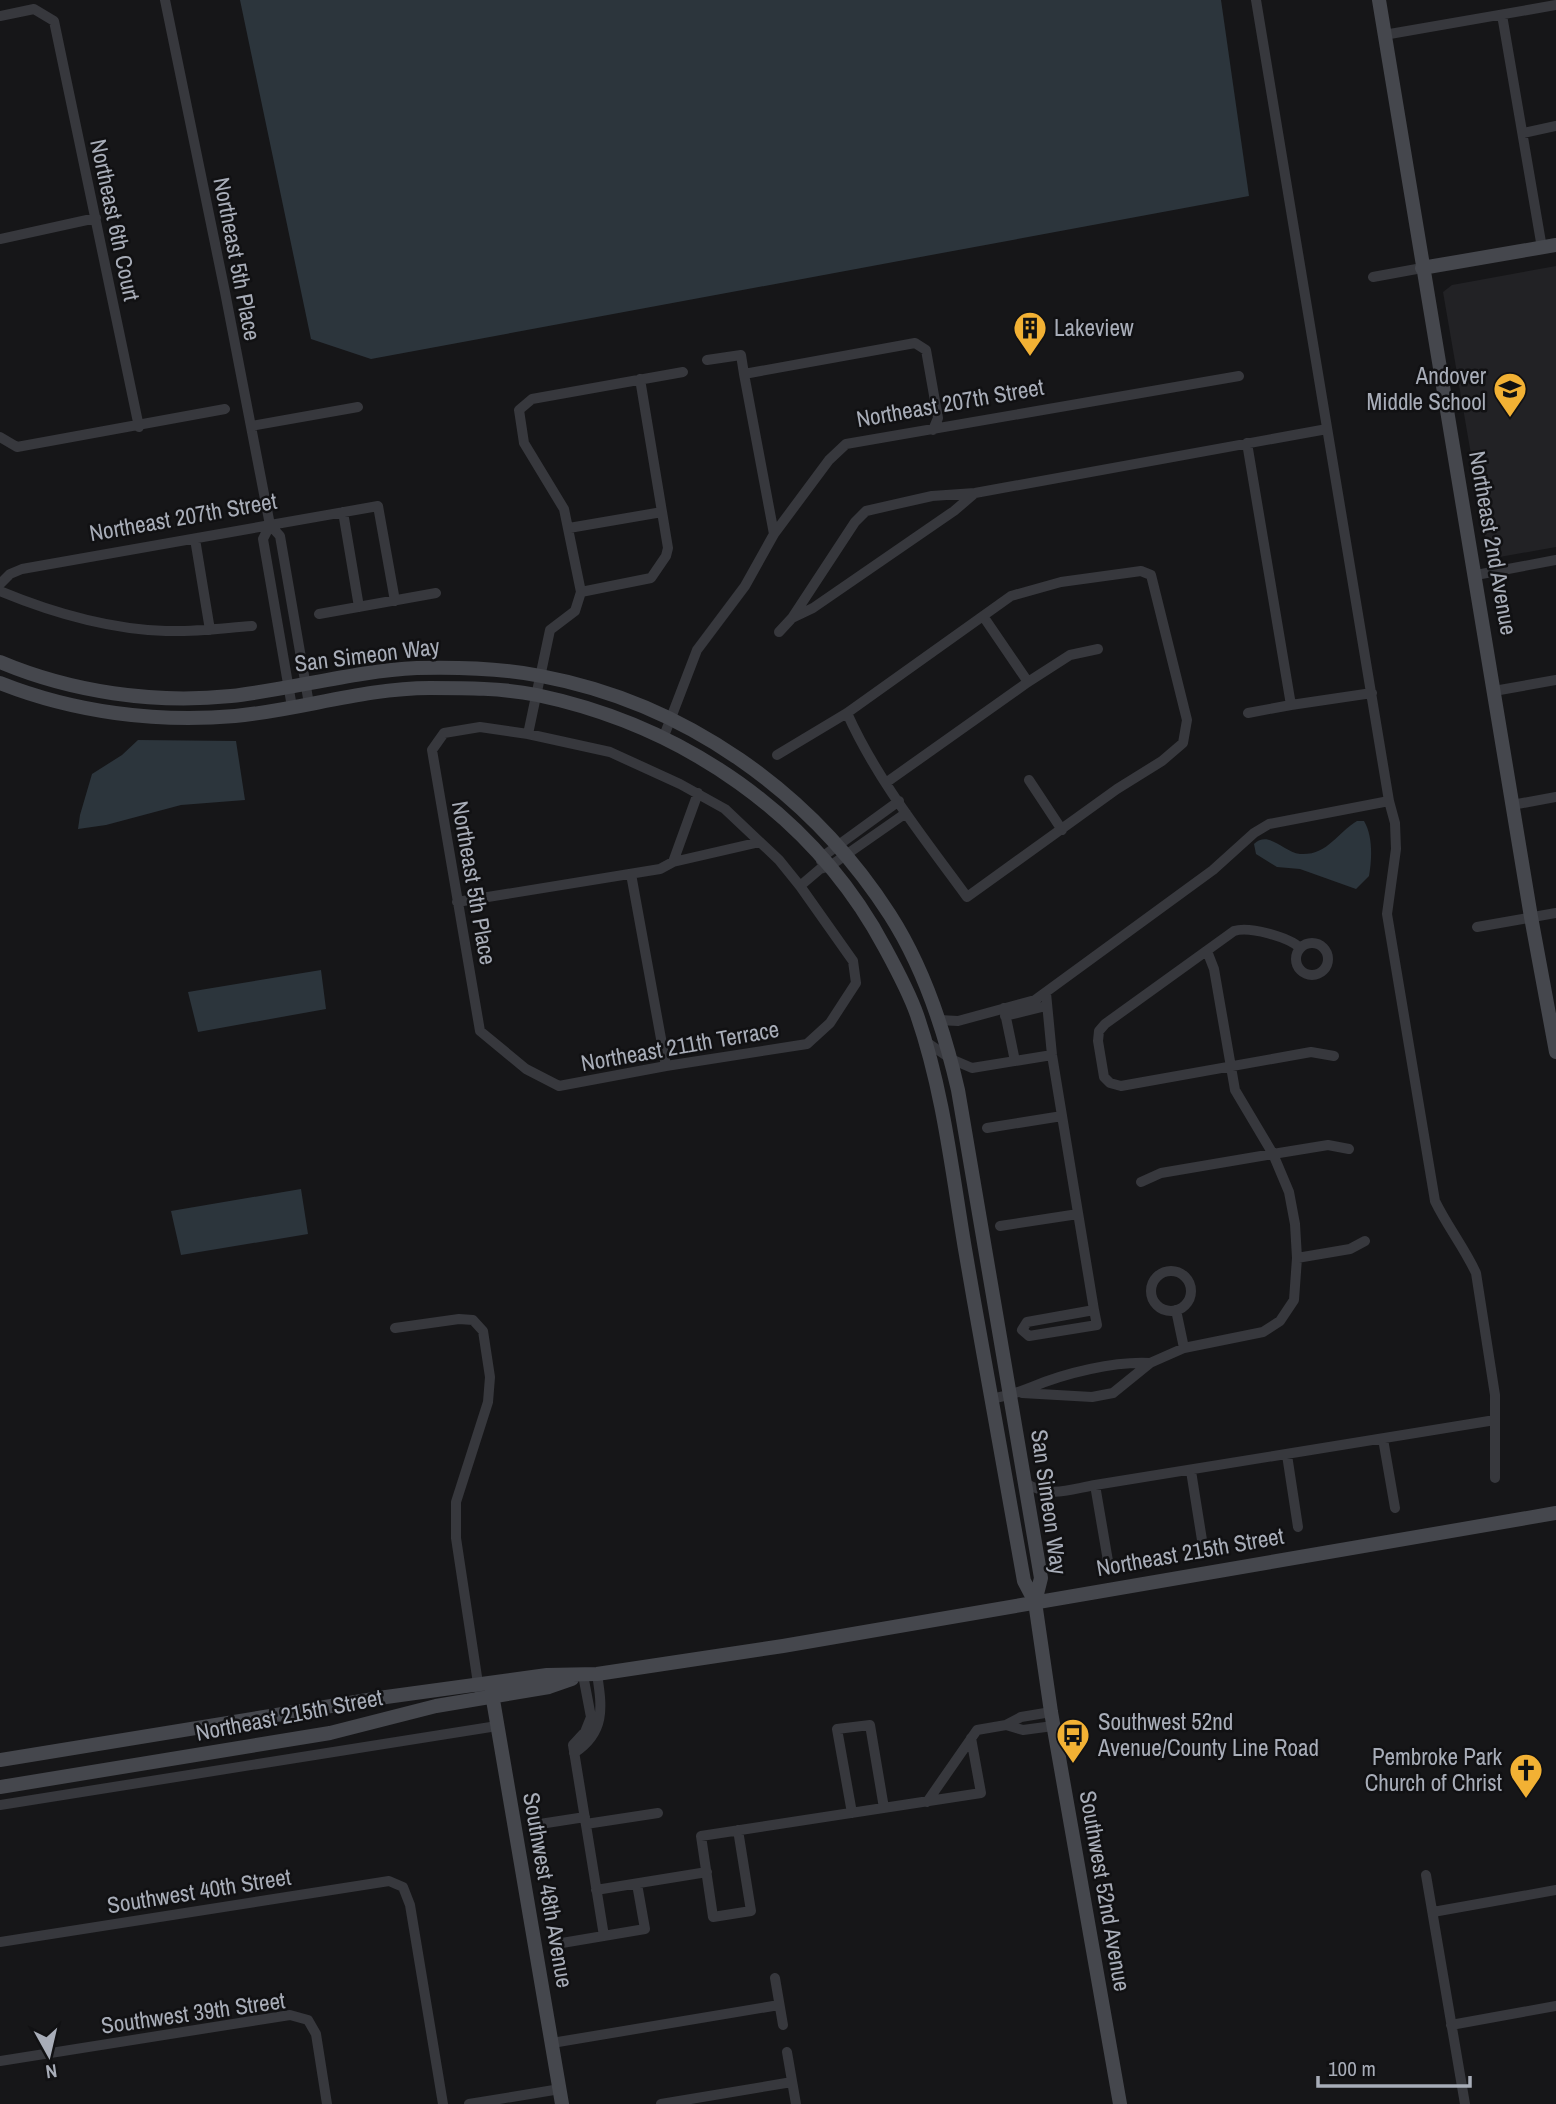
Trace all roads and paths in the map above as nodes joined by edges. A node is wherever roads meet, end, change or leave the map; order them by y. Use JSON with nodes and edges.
{"nodes":[{"id":1,"x":165,"y":0,"type":"edge"},
{"id":2,"x":1256,"y":0,"type":"edge"},
{"id":3,"x":1378,"y":0,"type":"edge"},
{"id":4,"x":1556,"y":5,"type":"edge"},
{"id":5,"x":1502,"y":15,"type":"junction"},
{"id":6,"x":0,"y":16,"type":"edge"},
{"id":7,"x":1384,"y":35,"type":"junction"},
{"id":8,"x":1556,"y":127,"type":"edge"},
{"id":9,"x":1523,"y":133,"type":"junction"},
{"id":10,"x":96,"y":218,"type":"junction"},
{"id":11,"x":0,"y":239,"type":"edge"},
{"id":12,"x":1549,"y":246,"type":"edge"},
{"id":13,"x":1422,"y":268,"type":"junction"},
{"id":14,"x":1373,"y":277,"type":"dead end"},
{"id":15,"x":707,"y":359,"type":"dead end"},
{"id":16,"x":683,"y":372,"type":"dead end"},
{"id":17,"x":744,"y":374,"type":"junction"},
{"id":18,"x":1239,"y":376,"type":"dead end"},
{"id":19,"x":640,"y":379,"type":"junction"},
{"id":20,"x":358,"y":407,"type":"dead end"},
{"id":21,"x":225,"y":409,"type":"dead end"},
{"id":22,"x":139,"y":426,"type":"junction"},
{"id":23,"x":251,"y":426,"type":"junction"},
{"id":24,"x":1327,"y":429,"type":"junction"},
{"id":25,"x":933,"y":430,"type":"junction"},
{"id":26,"x":0,"y":437,"type":"edge"},
{"id":27,"x":1247,"y":443,"type":"junction"},
{"id":28,"x":975,"y":493,"type":"junction"},
{"id":29,"x":342,"y":512,"type":"junction"},
{"id":30,"x":663,"y":512,"type":"junction"},
{"id":31,"x":270,"y":525,"type":"junction"},
{"id":32,"x":569,"y":528,"type":"junction"},
{"id":33,"x":774,"y":534,"type":"junction"},
{"id":34,"x":195,"y":539,"type":"junction"},
{"id":35,"x":1556,"y":560,"type":"edge"},
{"id":36,"x":1476,"y":575,"type":"junction"},
{"id":37,"x":0,"y":584,"type":"edge"},
{"id":38,"x":0,"y":591,"type":"edge"},
{"id":39,"x":581,"y":592,"type":"junction"},
{"id":40,"x":436,"y":593,"type":"dead end"},
{"id":41,"x":395,"y":601,"type":"junction"},
{"id":42,"x":359,"y":607,"type":"junction"},
{"id":43,"x":320,"y":614,"type":"dead end"},
{"id":44,"x":983,"y":617,"type":"junction"},
{"id":45,"x":792,"y":618,"type":"junction"},
{"id":46,"x":252,"y":626,"type":"dead end"},
{"id":47,"x":210,"y":630,"type":"junction"},
{"id":48,"x":779,"y":632,"type":"dead end"},
{"id":49,"x":1098,"y":649,"type":"dead end"},
{"id":50,"x":0,"y":662,"type":"edge"},
{"id":51,"x":539,"y":675,"type":"junction"},
{"id":52,"x":1556,"y":680,"type":"edge"},
{"id":53,"x":1028,"y":682,"type":"junction"},
{"id":54,"x":0,"y":683,"type":"edge"},
{"id":55,"x":306,"y":684,"type":"junction"},
{"id":56,"x":289,"y":687,"type":"junction"},
{"id":57,"x":1494,"y":691,"type":"junction"},
{"id":58,"x":1372,"y":693,"type":"junction"},
{"id":59,"x":536,"y":695,"type":"junction"},
{"id":60,"x":309,"y":704,"type":"junction"},
{"id":61,"x":1292,"y":705,"type":"junction"},
{"id":62,"x":292,"y":707,"type":"junction"},
{"id":63,"x":847,"y":713,"type":"junction"},
{"id":64,"x":1248,"y":713,"type":"dead end"},
{"id":65,"x":670,"y":719,"type":"junction"},
{"id":66,"x":528,"y":734,"type":"junction"},
{"id":67,"x":664,"y":736,"type":"junction"},
{"id":68,"x":777,"y":755,"type":"dead end"},
{"id":69,"x":1030,"y":780,"type":"dead end"},
{"id":70,"x":887,"y":782,"type":"junction"},
{"id":71,"x":698,"y":793,"type":"junction"},
{"id":72,"x":1556,"y":797,"type":"edge"},
{"id":73,"x":899,"y":801,"type":"junction"},
{"id":74,"x":1389,"y":801,"type":"junction"},
{"id":75,"x":1512,"y":805,"type":"junction"},
{"id":76,"x":906,"y":813,"type":"junction"},
{"id":77,"x":1062,"y":830,"type":"junction"},
{"id":78,"x":760,"y":842,"type":"junction"},
{"id":79,"x":841,"y":850,"type":"junction"},
{"id":80,"x":673,"y":862,"type":"junction"},
{"id":81,"x":824,"y":864,"type":"junction"},
{"id":82,"x":631,"y":874,"type":"junction"},
{"id":83,"x":800,"y":886,"type":"junction"},
{"id":84,"x":457,"y":902,"type":"junction"},
{"id":85,"x":1556,"y":913,"type":"edge"},
{"id":86,"x":1531,"y":917,"type":"junction"},
{"id":87,"x":1477,"y":927,"type":"dead end"},
{"id":88,"x":1300,"y":948,"type":"dead end"},
{"id":89,"x":1207,"y":951,"type":"junction"},
{"id":90,"x":1046,"y":993,"type":"junction"},
{"id":91,"x":1046,"y":1006,"type":"junction"},
{"id":92,"x":1004,"y":1012,"type":"junction"},
{"id":93,"x":939,"y":1020,"type":"junction"},
{"id":94,"x":958,"y":1021,"type":"junction"},
{"id":95,"x":1554,"y":1034,"type":"edge"},
{"id":96,"x":944,"y":1035,"type":"junction"},
{"id":97,"x":807,"y":1044,"type":"joint"},
{"id":98,"x":931,"y":1045,"type":"junction"},
{"id":99,"x":1556,"y":1052,"type":"edge"},
{"id":100,"x":1052,"y":1055,"type":"junction"},
{"id":101,"x":1334,"y":1056,"type":"dead end"},
{"id":102,"x":951,"y":1059,"type":"junction"},
{"id":103,"x":1015,"y":1061,"type":"junction"},
{"id":104,"x":666,"y":1066,"type":"junction"},
{"id":105,"x":972,"y":1068,"type":"junction"},
{"id":106,"x":1230,"y":1068,"type":"junction"},
{"id":107,"x":956,"y":1083,"type":"junction"},
{"id":108,"x":559,"y":1086,"type":"joint"},
{"id":109,"x":1062,"y":1116,"type":"junction"},
{"id":110,"x":987,"y":1128,"type":"dead end"},
{"id":111,"x":1349,"y":1149,"type":"dead end"},
{"id":112,"x":1273,"y":1154,"type":"junction"},
{"id":113,"x":1141,"y":1182,"type":"dead end"},
{"id":114,"x":1079,"y":1214,"type":"junction"},
{"id":115,"x":1000,"y":1226,"type":"dead end"},
{"id":116,"x":1365,"y":1241,"type":"dead end"},
{"id":117,"x":1297,"y":1258,"type":"junction"},
{"id":118,"x":1094,"y":1310,"type":"junction"},
{"id":119,"x":1176,"y":1310,"type":"junction"},
{"id":120,"x":396,"y":1328,"type":"dead end"},
{"id":121,"x":1184,"y":1349,"type":"junction"},
{"id":122,"x":1150,"y":1363,"type":"junction"},
{"id":123,"x":1016,"y":1394,"type":"junction"},
{"id":124,"x":991,"y":1399,"type":"junction"},
{"id":125,"x":1495,"y":1420,"type":"junction"},
{"id":126,"x":1383,"y":1439,"type":"junction"},
{"id":127,"x":1287,"y":1455,"type":"junction"},
{"id":128,"x":1191,"y":1471,"type":"junction"},
{"id":129,"x":1495,"y":1478,"type":"dead end"},
{"id":130,"x":1025,"y":1483,"type":"junction"},
{"id":131,"x":1095,"y":1485,"type":"junction"},
{"id":132,"x":1395,"y":1508,"type":"dead end"},
{"id":133,"x":1556,"y":1513,"type":"edge"},
{"id":134,"x":1298,"y":1527,"type":"dead end"},
{"id":135,"x":1202,"y":1540,"type":"dead end"},
{"id":136,"x":1108,"y":1561,"type":"dead end"},
{"id":137,"x":1035,"y":1602,"type":"junction"},
{"id":138,"x":590,"y":1675,"type":"junction"},
{"id":139,"x":485,"y":1691,"type":"junction"},
{"id":140,"x":1052,"y":1719,"type":"junction"},
{"id":141,"x":497,"y":1726,"type":"junction"},
{"id":142,"x":971,"y":1738,"type":"junction"},
{"id":143,"x":202,"y":1755,"type":"junction"},
{"id":144,"x":0,"y":1760,"type":"edge"},
{"id":145,"x":205,"y":1773,"type":"junction"},
{"id":146,"x":0,"y":1787,"type":"edge"},
{"id":147,"x":927,"y":1802,"type":"junction"},
{"id":148,"x":0,"y":1805,"type":"edge"},
{"id":149,"x":884,"y":1808,"type":"junction"},
{"id":150,"x":658,"y":1813,"type":"dead end"},
{"id":151,"x":852,"y":1813,"type":"junction"},
{"id":152,"x":585,"y":1821,"type":"junction"},
{"id":153,"x":540,"y":1824,"type":"dead end"},
{"id":154,"x":738,"y":1830,"type":"junction"},
{"id":155,"x":707,"y":1872,"type":"junction"},
{"id":156,"x":1426,"y":1875,"type":"dead end"},
{"id":157,"x":637,"y":1884,"type":"junction"},
{"id":158,"x":596,"y":1890,"type":"junction"},
{"id":159,"x":1556,"y":1890,"type":"edge"},
{"id":160,"x":1433,"y":1912,"type":"junction"},
{"id":161,"x":604,"y":1936,"type":"junction"},
{"id":162,"x":0,"y":1942,"type":"edge"},
{"id":163,"x":562,"y":1943,"type":"dead end"},
{"id":164,"x":775,"y":1978,"type":"dead end"},
{"id":165,"x":779,"y":2005,"type":"junction"},
{"id":166,"x":1556,"y":2006,"type":"edge"},
{"id":167,"x":783,"y":2025,"type":"dead end"},
{"id":168,"x":1451,"y":2025,"type":"junction"},
{"id":169,"x":552,"y":2043,"type":"junction"},
{"id":170,"x":787,"y":2052,"type":"dead end"},
{"id":171,"x":0,"y":2061,"type":"edge"},
{"id":172,"x":792,"y":2082,"type":"junction"},
{"id":173,"x":560,"y":2089,"type":"junction"},
{"id":174,"x":327,"y":2104,"type":"edge"},
{"id":175,"x":443,"y":2104,"type":"edge"},
{"id":176,"x":469,"y":2104,"type":"edge"},
{"id":177,"x":562,"y":2104,"type":"edge"},
{"id":178,"x":661,"y":2104,"type":"edge"},
{"id":179,"x":796,"y":2104,"type":"edge"},
{"id":180,"x":1119,"y":2104,"type":"edge"},
{"id":181,"x":1465,"y":2104,"type":"edge"}],
"edges":[{"from":1,"to":23,"type":"street","name":"Northeast 5th Place"},
{"from":2,"to":24,"type":"street"},
{"from":3,"to":7,"type":"street","name":"Northeast 2nd Avenue"},
{"from":4,"to":5,"type":"street"},
{"from":5,"to":7,"type":"street"},
{"from":5,"to":9,"type":"street"},
{"from":6,"to":10,"type":"street","name":"Northeast 6th Court"},
{"from":7,"to":13,"type":"street","name":"Northeast 2nd Avenue"},
{"from":8,"to":9,"type":"street"},
{"from":9,"to":12,"type":"street"},
{"from":10,"to":11,"type":"street"},
{"from":10,"to":22,"type":"street","name":"Northeast 6th Court"},
{"from":12,"to":13,"type":"street"},
{"from":13,"to":14,"type":"street"},
{"from":13,"to":36,"type":"street","name":"Northeast 2nd Avenue"},
{"from":15,"to":17,"type":"street"},
{"from":16,"to":19,"type":"street"},
{"from":17,"to":25,"type":"street"},
{"from":17,"to":33,"type":"street"},
{"from":18,"to":25,"type":"street","name":"Northeast 207th Street"},
{"from":19,"to":30,"type":"street"},
{"from":19,"to":32,"type":"street"},
{"from":20,"to":23,"type":"street"},
{"from":21,"to":22,"type":"street"},
{"from":22,"to":26,"type":"street"},
{"from":23,"to":31,"type":"street","name":"Northeast 5th Place"},
{"from":24,"to":27,"type":"street"},
{"from":24,"to":58,"type":"street"},
{"from":25,"to":33,"type":"street","name":"Northeast 207th Street"},
{"from":27,"to":28,"type":"street"},
{"from":27,"to":61,"type":"street"},
{"from":28,"to":45,"type":"street"},
{"from":28,"to":45,"type":"street"},
{"from":29,"to":31,"type":"street","name":"Northeast 207th Street"},
{"from":29,"to":41,"type":"street","name":"Northeast 207th Street"},
{"from":29,"to":42,"type":"street"},
{"from":30,"to":32,"type":"street"},
{"from":30,"to":39,"type":"street"},
{"from":31,"to":34,"type":"street","name":"Northeast 207th Street"},
{"from":31,"to":55,"type":"street","name":"Northeast 5th Place"},
{"from":31,"to":56,"type":"street","name":"Northeast 5th Place"},
{"from":32,"to":39,"type":"street"},
{"from":33,"to":65,"type":"street","name":"Northeast 207th Street"},
{"from":34,"to":37,"type":"street","name":"Northeast 207th Street"},
{"from":34,"to":47,"type":"street"},
{"from":35,"to":36,"type":"street"},
{"from":36,"to":57,"type":"street","name":"Northeast 2nd Avenue"},
{"from":38,"to":47,"type":"street"},
{"from":39,"to":51,"type":"street"},
{"from":40,"to":41,"type":"street"},
{"from":41,"to":42,"type":"street"},
{"from":42,"to":43,"type":"street"},
{"from":44,"to":53,"type":"street"},
{"from":44,"to":63,"type":"street"},
{"from":44,"to":77,"type":"street"},
{"from":45,"to":48,"type":"street"},
{"from":46,"to":47,"type":"street"},
{"from":49,"to":53,"type":"street"},
{"from":50,"to":56,"type":"street","name":"San Simeon Way"},
{"from":51,"to":55,"type":"street","name":"San Simeon Way"},
{"from":51,"to":59,"type":"street"},
{"from":51,"to":65,"type":"street","name":"San Simeon Way"},
{"from":52,"to":57,"type":"street"},
{"from":53,"to":70,"type":"street"},
{"from":54,"to":62,"type":"street","name":"San Simeon Way"},
{"from":55,"to":56,"type":"street","name":"San Simeon Way"},
{"from":55,"to":60,"type":"street","name":"Northeast 5th Place"},
{"from":56,"to":62,"type":"street","name":"Northeast 5th Place"},
{"from":57,"to":75,"type":"street","name":"Northeast 2nd Avenue"},
{"from":58,"to":61,"type":"street"},
{"from":58,"to":74,"type":"street"},
{"from":59,"to":60,"type":"street","name":"San Simeon Way"},
{"from":59,"to":66,"type":"street"},
{"from":59,"to":67,"type":"street","name":"San Simeon Way"},
{"from":60,"to":62,"type":"street","name":"San Simeon Way"},
{"from":61,"to":64,"type":"street"},
{"from":63,"to":68,"type":"street"},
{"from":63,"to":70,"type":"street"},
{"from":65,"to":67,"type":"street","name":"Northeast 207th Street"},
{"from":65,"to":79,"type":"street","name":"San Simeon Way"},
{"from":66,"to":71,"type":"street","name":"Northeast 5th Place"},
{"from":66,"to":84,"type":"street","name":"Northeast 5th Place"},
{"from":67,"to":81,"type":"street","name":"San Simeon Way"},
{"from":69,"to":77,"type":"street"},
{"from":70,"to":73,"type":"street"},
{"from":71,"to":78,"type":"street","name":"Northeast 5th Place"},
{"from":71,"to":80,"type":"street"},
{"from":72,"to":75,"type":"street"},
{"from":73,"to":76,"type":"street"},
{"from":73,"to":79,"type":"street"},
{"from":74,"to":90,"type":"street"},
{"from":74,"to":125,"type":"street"},
{"from":75,"to":86,"type":"street","name":"Northeast 2nd Avenue"},
{"from":76,"to":77,"type":"street"},
{"from":76,"to":79,"type":"street"},
{"from":78,"to":80,"type":"street"},
{"from":78,"to":83,"type":"street","name":"Northeast 5th Place"},
{"from":79,"to":81,"type":"street"},
{"from":79,"to":93,"type":"street","name":"San Simeon Way"},
{"from":80,"to":82,"type":"street"},
{"from":81,"to":83,"type":"street"},
{"from":81,"to":98,"type":"street","name":"San Simeon Way"},
{"from":82,"to":84,"type":"street"},
{"from":82,"to":104,"type":"street"},
{"from":83,"to":97,"type":"street","name":"Northeast 5th Place"},
{"from":84,"to":108,"type":"street","name":"Northeast 5th Place"},
{"from":85,"to":86,"type":"street"},
{"from":86,"to":87,"type":"street"},
{"from":86,"to":95,"type":"street","name":"Northeast 2nd Avenue"},
{"from":88,"to":89,"type":"street"},
{"from":89,"to":106,"type":"street"},
{"from":89,"to":106,"type":"street"},
{"from":90,"to":91,"type":"street"},
{"from":90,"to":92,"type":"street"},
{"from":91,"to":92,"type":"street"},
{"from":91,"to":100,"type":"street"},
{"from":92,"to":94,"type":"street"},
{"from":92,"to":103,"type":"street"},
{"from":93,"to":94,"type":"street"},
{"from":93,"to":96,"type":"street","name":"San Simeon Way"},
{"from":94,"to":96,"type":"street"},
{"from":95,"to":99,"type":"street","name":"Northeast 2nd Avenue"},
{"from":96,"to":98,"type":"street"},
{"from":96,"to":102,"type":"street","name":"San Simeon Way"},
{"from":97,"to":104,"type":"street","name":"Northeast 211th Terrace"},
{"from":98,"to":102,"type":"street"},
{"from":98,"to":124,"type":"street","name":"San Simeon Way"},
{"from":100,"to":103,"type":"street"},
{"from":100,"to":109,"type":"street"},
{"from":101,"to":106,"type":"street"},
{"from":102,"to":105,"type":"street"},
{"from":102,"to":107,"type":"street","name":"San Simeon Way"},
{"from":103,"to":105,"type":"street"},
{"from":104,"to":108,"type":"street","name":"Northeast 211th Terrace"},
{"from":105,"to":107,"type":"street"},
{"from":106,"to":112,"type":"street"},
{"from":107,"to":123,"type":"street","name":"San Simeon Way"},
{"from":109,"to":110,"type":"street"},
{"from":109,"to":114,"type":"street"},
{"from":111,"to":112,"type":"street"},
{"from":112,"to":113,"type":"street"},
{"from":112,"to":117,"type":"street"},
{"from":114,"to":115,"type":"street"},
{"from":114,"to":118,"type":"street"},
{"from":116,"to":117,"type":"street"},
{"from":117,"to":121,"type":"street"},
{"from":118,"to":118,"type":"street"},
{"from":119,"to":119,"type":"street"},
{"from":119,"to":121,"type":"street"},
{"from":120,"to":139,"type":"street"},
{"from":121,"to":122,"type":"street"},
{"from":122,"to":123,"type":"street"},
{"from":122,"to":123,"type":"street"},
{"from":123,"to":124,"type":"street"},
{"from":123,"to":130,"type":"street","name":"San Simeon Way"},
{"from":124,"to":137,"type":"street","name":"San Simeon Way"},
{"from":125,"to":126,"type":"street"},
{"from":125,"to":129,"type":"street"},
{"from":126,"to":127,"type":"street"},
{"from":126,"to":132,"type":"street"},
{"from":127,"to":128,"type":"street"},
{"from":127,"to":134,"type":"street"},
{"from":128,"to":131,"type":"street"},
{"from":128,"to":135,"type":"street"},
{"from":130,"to":131,"type":"street"},
{"from":130,"to":137,"type":"street","name":"San Simeon Way"},
{"from":131,"to":136,"type":"street"},
{"from":133,"to":137,"type":"street","name":"Northeast 215th Street"},
{"from":137,"to":138,"type":"street","name":"Northeast 215th Street"},
{"from":137,"to":140,"type":"street","name":"Southwest 52nd Avenue"},
{"from":138,"to":139,"type":"street","name":"Northeast 215th Street"},
{"from":138,"to":152,"type":"street"},
{"from":139,"to":141,"type":"street","name":"Southwest 48th Avenue"},
{"from":139,"to":143,"type":"street","name":"Northeast 215th Street"},
{"from":139,"to":144,"type":"street","name":"Northeast 215th Street"},
{"from":140,"to":142,"type":"street"},
{"from":140,"to":180,"type":"street","name":"Southwest 52nd Avenue"},
{"from":141,"to":145,"type":"street"},
{"from":141,"to":169,"type":"street","name":"Southwest 48th Avenue"},
{"from":142,"to":147,"type":"street"},
{"from":142,"to":147,"type":"street"},
{"from":143,"to":145,"type":"street"},
{"from":143,"to":146,"type":"street","name":"Northeast 215th Street"},
{"from":145,"to":148,"type":"street"},
{"from":147,"to":149,"type":"street"},
{"from":149,"to":151,"type":"street"},
{"from":149,"to":151,"type":"street"},
{"from":150,"to":152,"type":"street"},
{"from":151,"to":154,"type":"street"},
{"from":152,"to":153,"type":"street"},
{"from":152,"to":158,"type":"street"},
{"from":154,"to":155,"type":"street"},
{"from":154,"to":155,"type":"street"},
{"from":155,"to":157,"type":"street"},
{"from":156,"to":160,"type":"street"},
{"from":157,"to":158,"type":"street"},
{"from":157,"to":161,"type":"street"},
{"from":158,"to":161,"type":"street"},
{"from":159,"to":160,"type":"street"},
{"from":160,"to":168,"type":"street"},
{"from":161,"to":163,"type":"street"},
{"from":162,"to":175,"type":"street","name":"Southwest 40th Street"},
{"from":164,"to":165,"type":"street"},
{"from":165,"to":167,"type":"street"},
{"from":165,"to":169,"type":"street"},
{"from":166,"to":168,"type":"street"},
{"from":168,"to":181,"type":"street"},
{"from":169,"to":173,"type":"street","name":"Southwest 48th Avenue"},
{"from":170,"to":172,"type":"street"},
{"from":171,"to":174,"type":"street","name":"Southwest 39th Street"},
{"from":172,"to":178,"type":"street"},
{"from":172,"to":179,"type":"street"},
{"from":173,"to":176,"type":"street"},
{"from":173,"to":177,"type":"street","name":"Southwest 48th Avenue"}]}
